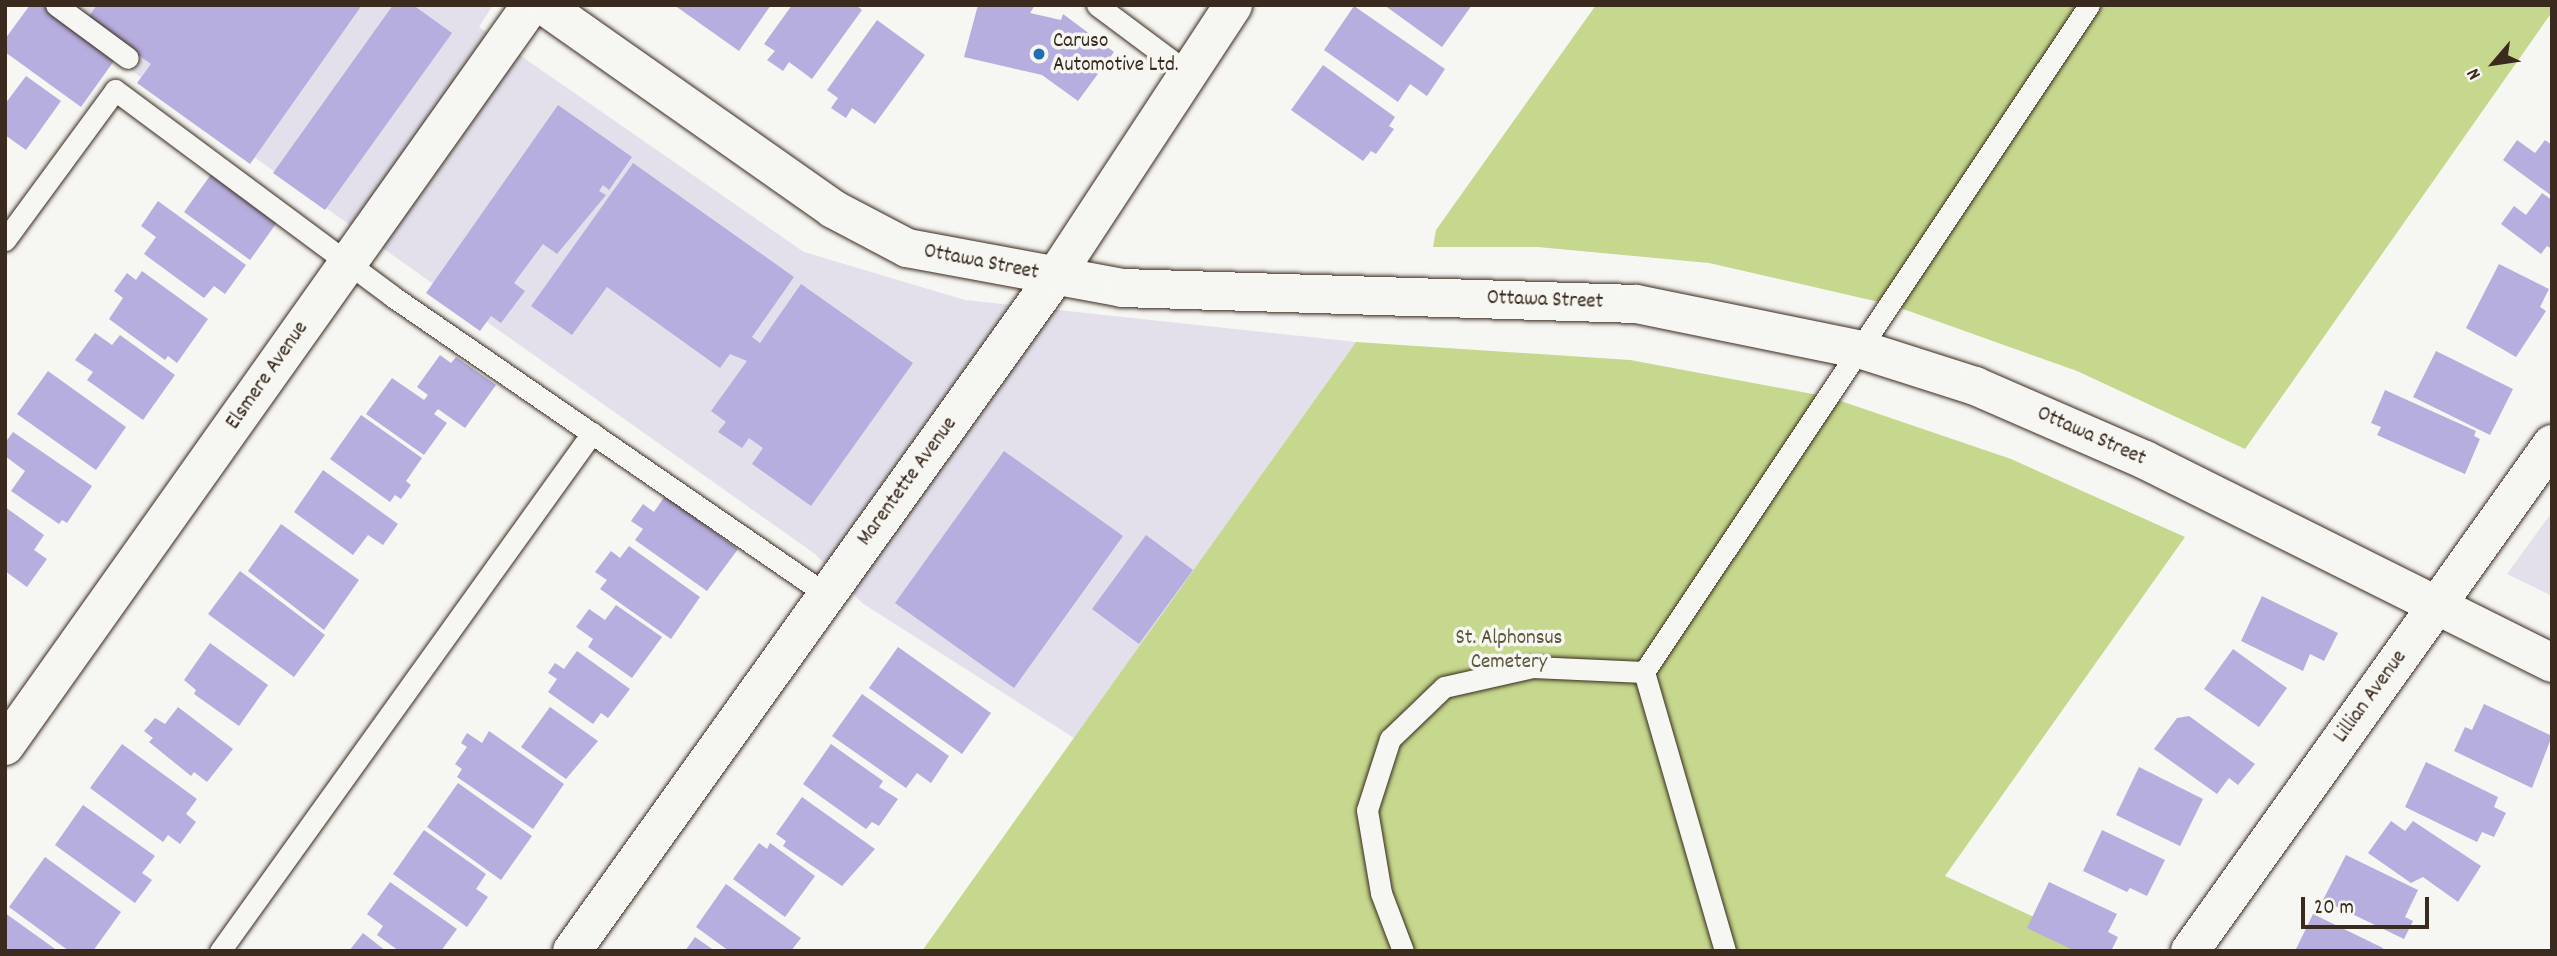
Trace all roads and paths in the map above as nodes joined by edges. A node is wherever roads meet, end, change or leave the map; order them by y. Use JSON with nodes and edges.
{"nodes":[{"id":1,"x":56,"y":5,"type":"edge"},
{"id":2,"x":531,"y":5,"type":"edge"},
{"id":3,"x":543,"y":5,"type":"edge"},
{"id":4,"x":1097,"y":5,"type":"edge"},
{"id":5,"x":1233,"y":5,"type":"edge"},
{"id":6,"x":2089,"y":5,"type":"edge"},
{"id":7,"x":128,"y":58,"type":"dead end"},
{"id":8,"x":1187,"y":72,"type":"junction"},
{"id":9,"x":5,"y":240,"type":"edge"},
{"id":10,"x":348,"y":263,"type":"junction"},
{"id":11,"x":1054,"y":278,"type":"junction"},
{"id":12,"x":1862,"y":350,"type":"junction"},
{"id":13,"x":592,"y":433,"type":"junction"},
{"id":14,"x":2552,"y":444,"type":"edge"},
{"id":15,"x":827,"y":595,"type":"junction"},
{"id":16,"x":2436,"y":606,"type":"junction"},
{"id":17,"x":2552,"y":663,"type":"edge"},
{"id":18,"x":1644,"y":673,"type":"junction"},
{"id":19,"x":5,"y":746,"type":"edge"},
{"id":20,"x":219,"y":951,"type":"edge"},
{"id":21,"x":572,"y":951,"type":"edge"},
{"id":22,"x":1403,"y":951,"type":"edge"},
{"id":23,"x":1725,"y":951,"type":"edge"},
{"id":24,"x":2190,"y":951,"type":"edge"}],
"edges":[{"from":1,"to":7,"type":"lane"},
{"from":2,"to":10,"type":"street","name":"Elsmere Avenue"},
{"from":3,"to":11,"type":"street","name":"Ottawa Street"},
{"from":4,"to":8,"type":"lane"},
{"from":5,"to":8,"type":"street","name":"Marentette Avenue"},
{"from":6,"to":12,"type":"lane"},
{"from":8,"to":11,"type":"street","name":"Marentette Avenue"},
{"from":9,"to":10,"type":"lane"},
{"from":10,"to":13,"type":"lane"},
{"from":10,"to":19,"type":"street","name":"Elsmere Avenue"},
{"from":11,"to":12,"type":"street","name":"Ottawa Street"},
{"from":11,"to":15,"type":"street","name":"Marentette Avenue"},
{"from":12,"to":16,"type":"street","name":"Ottawa Street"},
{"from":12,"to":18,"type":"lane"},
{"from":13,"to":15,"type":"lane"},
{"from":13,"to":20,"type":"lane"},
{"from":14,"to":16,"type":"street","name":"Lillian Avenue"},
{"from":15,"to":21,"type":"street","name":"Marentette Avenue"},
{"from":16,"to":17,"type":"street","name":"Ottawa Street"},
{"from":16,"to":24,"type":"street","name":"Lillian Avenue"},
{"from":18,"to":22,"type":"lane"},
{"from":18,"to":23,"type":"lane"}]}
